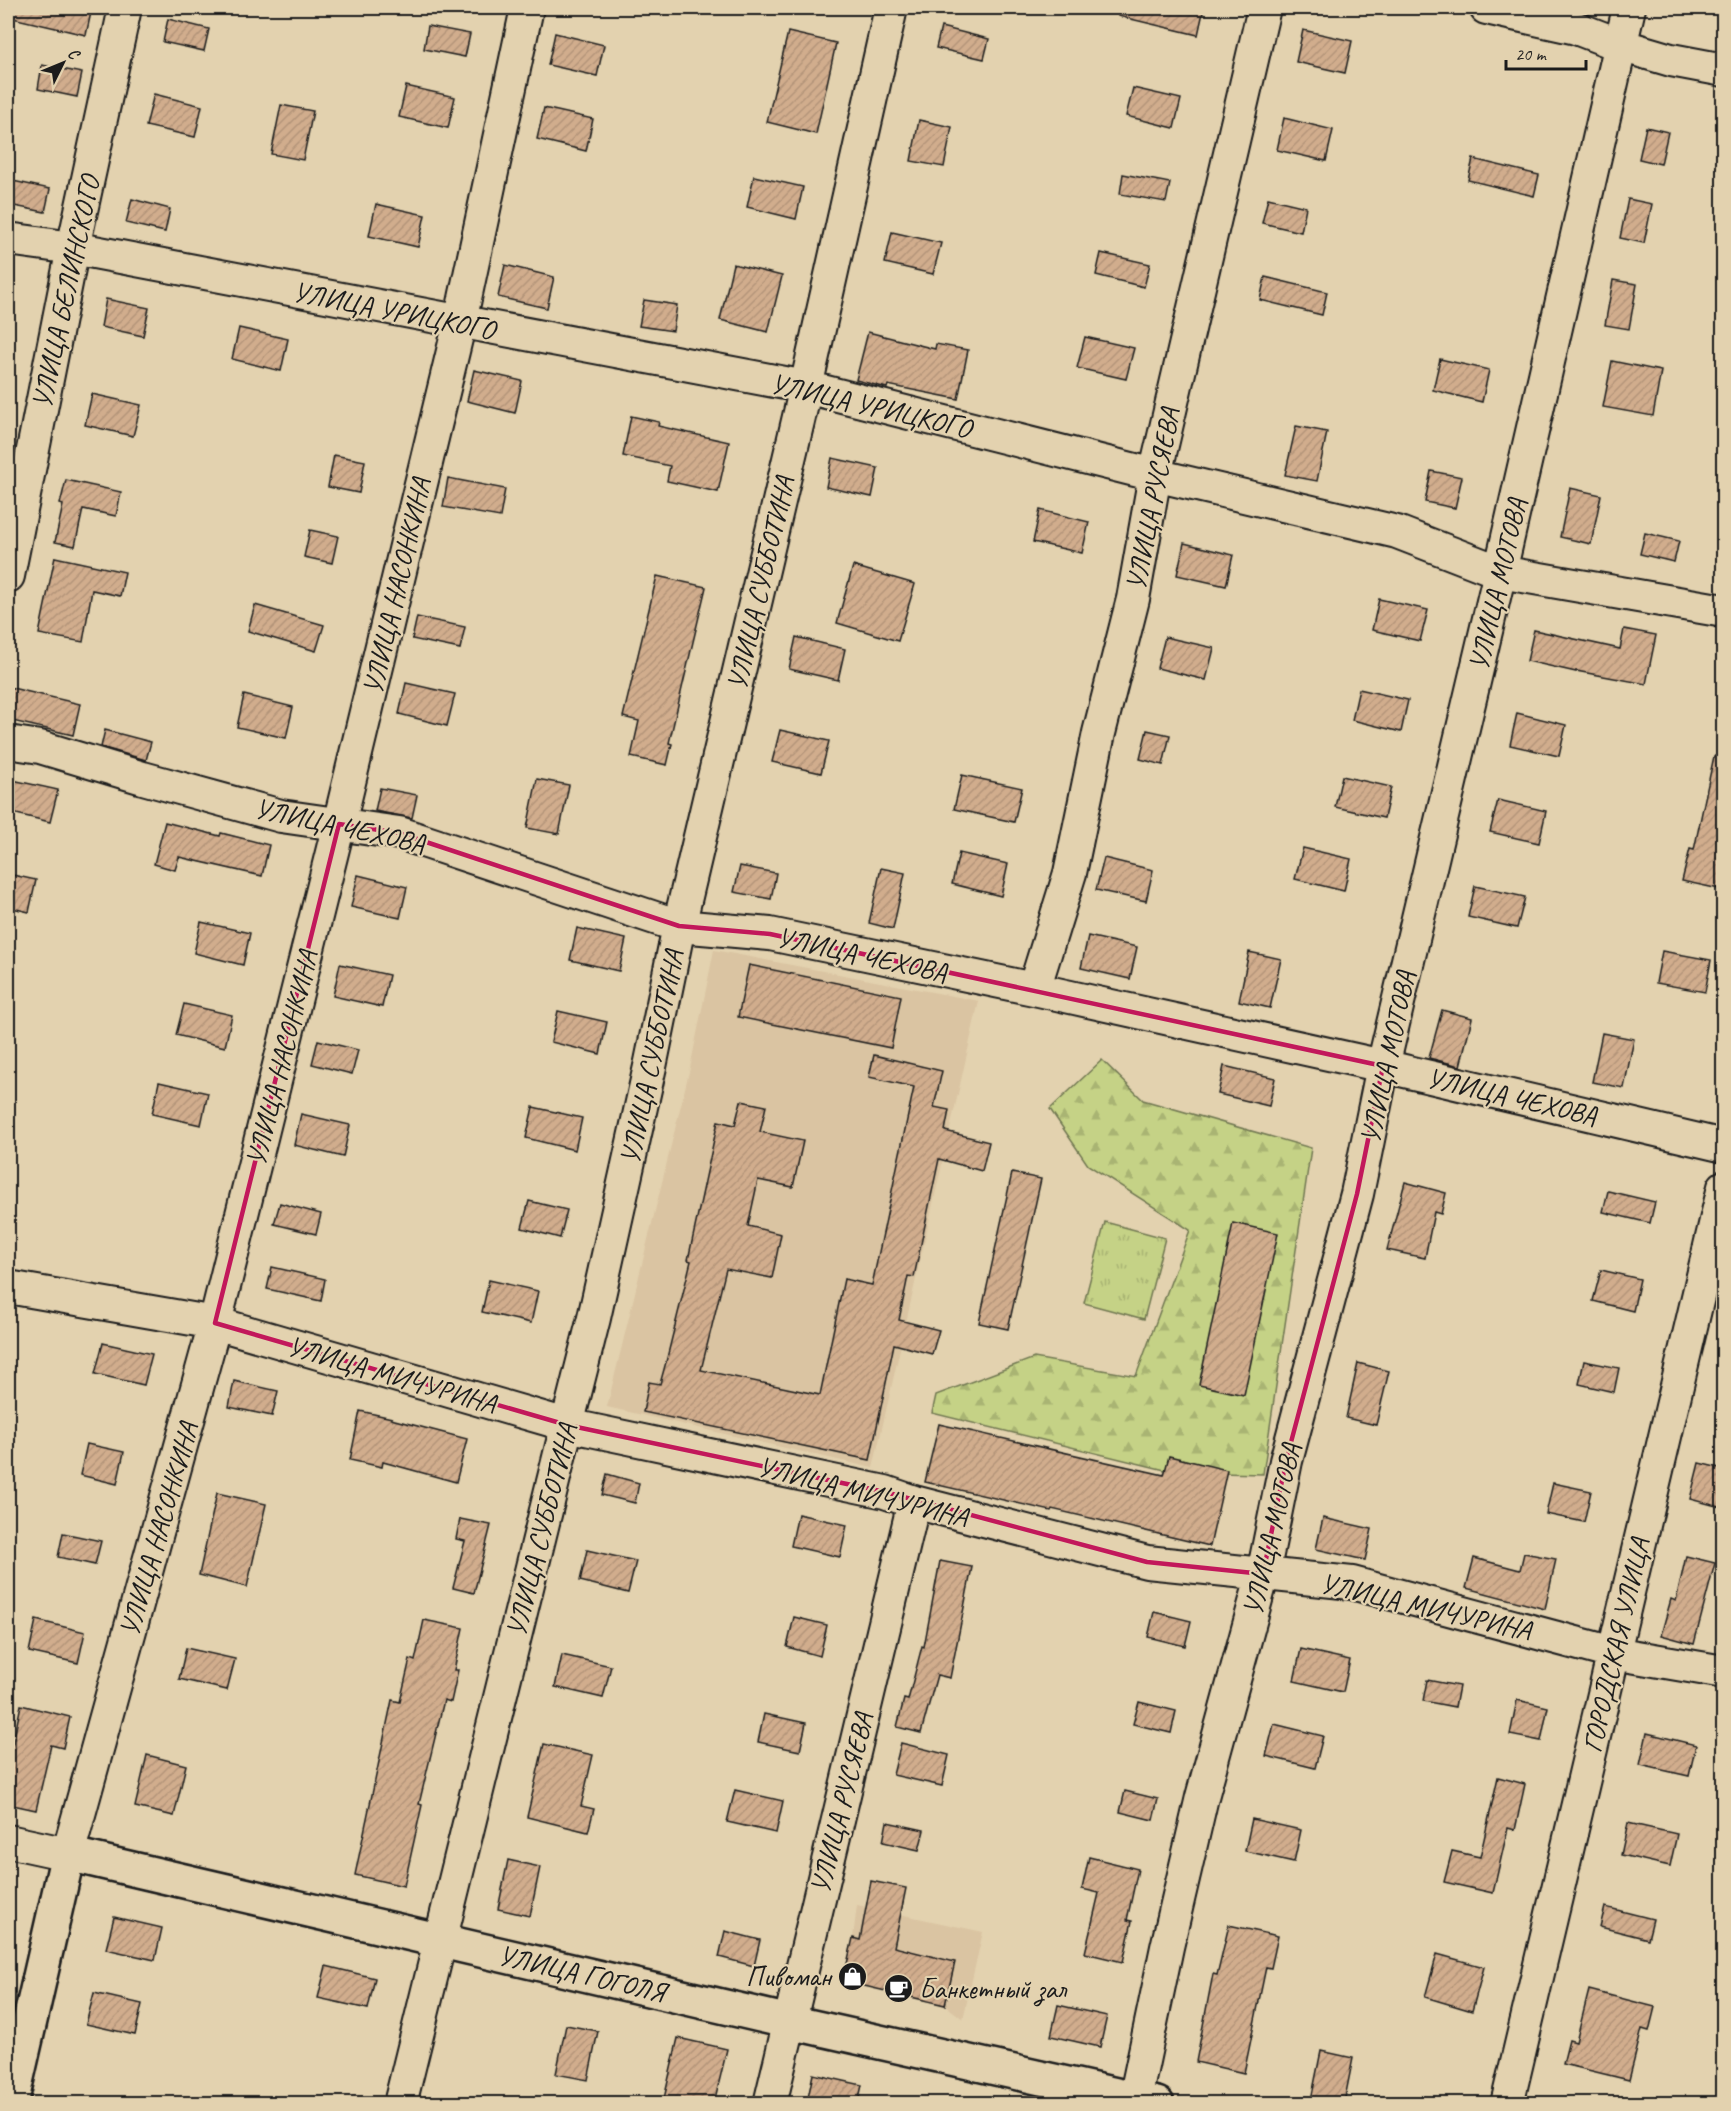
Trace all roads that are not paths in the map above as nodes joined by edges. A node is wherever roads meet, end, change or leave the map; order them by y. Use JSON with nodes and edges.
{"nodes":[{"id":1,"x":125,"y":8,"type":"edge"},
{"id":2,"x":527,"y":8,"type":"edge"},
{"id":3,"x":891,"y":8,"type":"edge"},
{"id":4,"x":1264,"y":8,"type":"edge"},
{"id":5,"x":1486,"y":8,"type":"edge"},
{"id":6,"x":1629,"y":8,"type":"edge"},
{"id":7,"x":1620,"y":45,"type":"junction"},
{"id":8,"x":1724,"y":70,"type":"edge"},
{"id":9,"x":8,"y":239,"type":"edge"},
{"id":10,"x":73,"y":248,"type":"junction"},
{"id":11,"x":459,"y":322,"type":"junction"},
{"id":12,"x":806,"y":387,"type":"junction"},
{"id":13,"x":1155,"y":475,"type":"junction"},
{"id":14,"x":1500,"y":572,"type":"junction"},
{"id":15,"x":8,"y":576,"type":"edge"},
{"id":16,"x":1724,"y":611,"type":"edge"},
{"id":17,"x":8,"y":742,"type":"edge"},
{"id":18,"x":339,"y":824,"type":"junction"},
{"id":19,"x":679,"y":926,"type":"junction"},
{"id":20,"x":1034,"y":989,"type":"junction"},
{"id":21,"x":1383,"y":1066,"type":"junction"},
{"id":22,"x":1724,"y":1146,"type":"edge"},
{"id":23,"x":1724,"y":1187,"type":"edge"},
{"id":24,"x":8,"y":1287,"type":"edge"},
{"id":25,"x":215,"y":1323,"type":"junction"},
{"id":26,"x":567,"y":1425,"type":"junction"},
{"id":27,"x":914,"y":1502,"type":"junction"},
{"id":28,"x":1263,"y":1574,"type":"junction"},
{"id":29,"x":1613,"y":1653,"type":"junction"},
{"id":30,"x":1724,"y":1672,"type":"edge"},
{"id":31,"x":8,"y":1841,"type":"edge"},
{"id":32,"x":68,"y":1854,"type":"junction"},
{"id":33,"x":441,"y":1941,"type":"junction"},
{"id":34,"x":790,"y":2022,"type":"junction"},
{"id":35,"x":1142,"y":2102,"type":"edge"},
{"id":36,"x":11,"y":2103,"type":"edge"},
{"id":37,"x":400,"y":2103,"type":"edge"},
{"id":38,"x":770,"y":2103,"type":"edge"},
{"id":39,"x":1507,"y":2103,"type":"edge"}],
"edges":[{"from":1,"to":10,"type":"street","name":"УЛИЦА БЕЛИНСКОГО"},
{"from":2,"to":11,"type":"street","name":"УЛИЦА НАСОНКИНА"},
{"from":3,"to":12,"type":"street","name":"УЛИЦА СУББОТИНА"},
{"from":4,"to":13,"type":"street","name":"УЛИЦА РУСЯЕВА"},
{"from":5,"to":7,"type":"street"},
{"from":6,"to":7,"type":"street","name":"УЛИЦА МОТОВА"},
{"from":7,"to":8,"type":"street"},
{"from":7,"to":14,"type":"street","name":"УЛИЦА МОТОВА"},
{"from":9,"to":10,"type":"street","name":"УЛИЦА УРИЦКОГО"},
{"from":10,"to":11,"type":"street","name":"УЛИЦА УРИЦКОГО"},
{"from":10,"to":15,"type":"street","name":"УЛИЦА БЕЛИНСКОГО"},
{"from":11,"to":12,"type":"street","name":"УЛИЦА УРИЦКОГО"},
{"from":11,"to":18,"type":"street","name":"УЛИЦА НАСОНКИНА"},
{"from":12,"to":13,"type":"street","name":"УЛИЦА УРИЦКОГО"},
{"from":12,"to":19,"type":"street","name":"УЛИЦА СУББОТИНА"},
{"from":13,"to":14,"type":"street","name":"УЛИЦА УРИЦКОГО"},
{"from":13,"to":20,"type":"street","name":"УЛИЦА РУСЯЕВА"},
{"from":14,"to":16,"type":"street","name":"УЛИЦА УРИЦКОГО"},
{"from":14,"to":21,"type":"street","name":"УЛИЦА МОТОВА"},
{"from":17,"to":18,"type":"street","name":"УЛИЦА ЧЕХОВА"},
{"from":18,"to":19,"type":"street","name":"УЛИЦА ЧЕХОВА"},
{"from":18,"to":25,"type":"street","name":"УЛИЦА НАСОНКИНА"},
{"from":19,"to":20,"type":"street","name":"УЛИЦА ЧЕХОВА"},
{"from":19,"to":26,"type":"street","name":"УЛИЦА СУББОТИНА"},
{"from":20,"to":21,"type":"street","name":"УЛИЦА ЧЕХОВА"},
{"from":21,"to":22,"type":"street","name":"УЛИЦА ЧЕХОВА"},
{"from":21,"to":28,"type":"street","name":"УЛИЦА МОТОВА"},
{"from":23,"to":29,"type":"street","name":"ГОРОДСКАЯ УЛИЦА"},
{"from":24,"to":25,"type":"street","name":"УЛИЦА МИЧУРИНА"},
{"from":25,"to":26,"type":"street","name":"УЛИЦА МИЧУРИНА"},
{"from":25,"to":32,"type":"street","name":"УЛИЦА НАСОНКИНА"},
{"from":26,"to":27,"type":"street","name":"УЛИЦА МИЧУРИНА"},
{"from":26,"to":33,"type":"street","name":"УЛИЦА СУББОТИНА"},
{"from":27,"to":28,"type":"street","name":"УЛИЦА МИЧУРИНА"},
{"from":27,"to":34,"type":"street","name":"УЛИЦА РУСЯЕВА"},
{"from":28,"to":29,"type":"street","name":"УЛИЦА МИЧУРИНА"},
{"from":28,"to":35,"type":"street","name":"УЛИЦА МОТОВА"},
{"from":29,"to":30,"type":"street","name":"УЛИЦА МИЧУРИНА"},
{"from":29,"to":39,"type":"street","name":"ГОРОДСКАЯ УЛИЦА"},
{"from":31,"to":32,"type":"street","name":"УЛИЦА ГОГОЛЯ"},
{"from":32,"to":33,"type":"street","name":"УЛИЦА ГОГОЛЯ"},
{"from":32,"to":36,"type":"street","name":"УЛИЦА НАСОНКИНА"},
{"from":33,"to":34,"type":"street","name":"УЛИЦА ГОГОЛЯ"},
{"from":33,"to":37,"type":"street","name":"УЛИЦА СУББОТИНА"},
{"from":34,"to":35,"type":"street","name":"УЛИЦА ГОГОЛЯ"},
{"from":34,"to":38,"type":"street","name":"УЛИЦА РУСЯЕВА"}]}
